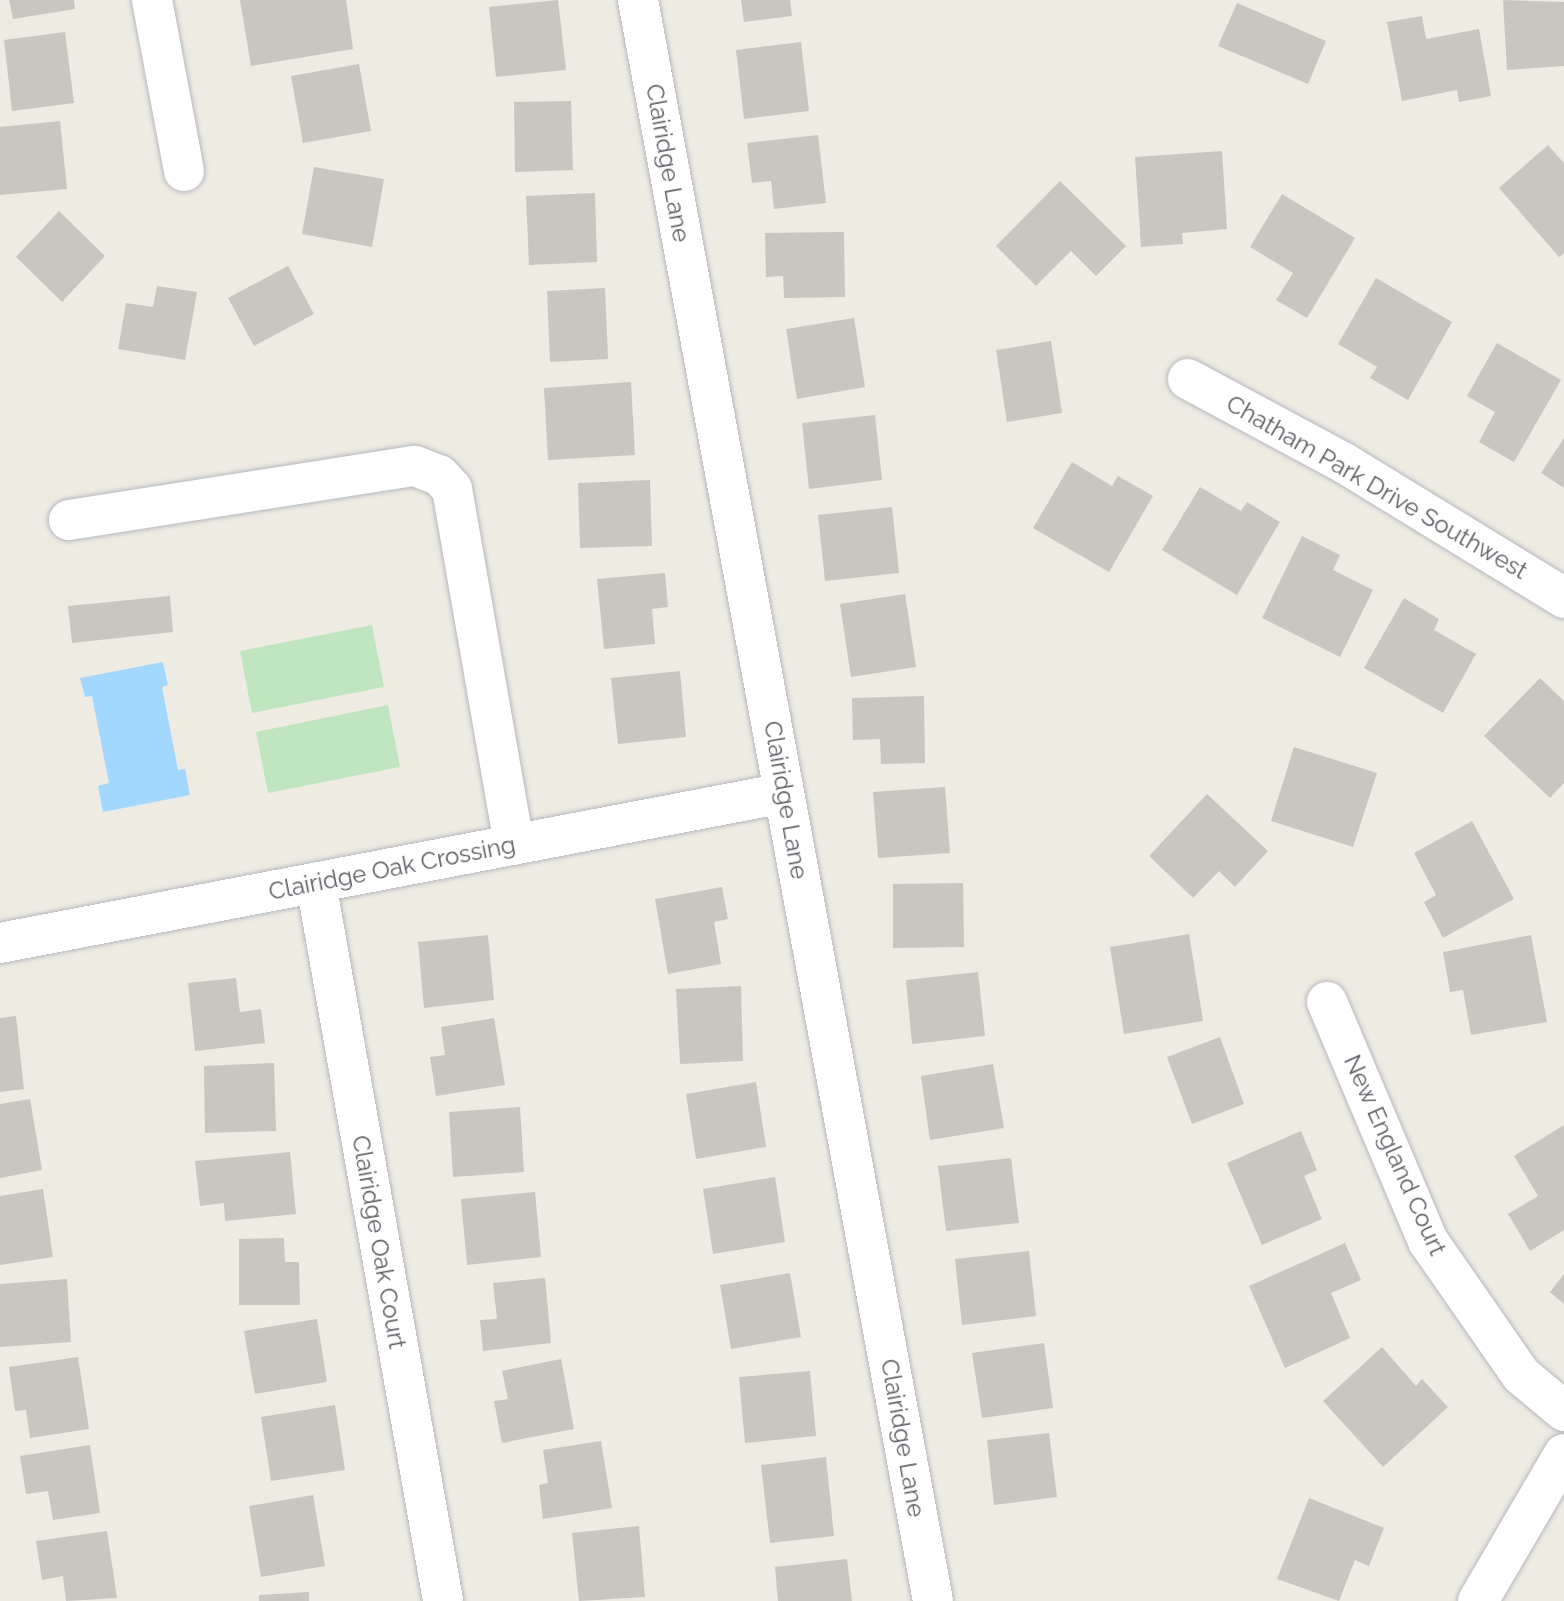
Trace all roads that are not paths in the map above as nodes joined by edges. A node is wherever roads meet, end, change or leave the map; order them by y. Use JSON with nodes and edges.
{"nodes":[{"id":1,"x":152,"y":0,"type":"edge"},
{"id":2,"x":638,"y":0,"type":"edge"},
{"id":3,"x":184,"y":171,"type":"dead end"},
{"id":4,"x":1188,"y":379,"type":"dead end"},
{"id":5,"x":69,"y":520,"type":"dead end"},
{"id":6,"x":1564,"y":598,"type":"edge"},
{"id":7,"x":784,"y":793,"type":"junction"},
{"id":8,"x":514,"y":845,"type":"junction"},
{"id":9,"x":316,"y":883,"type":"junction"},
{"id":10,"x":0,"y":943,"type":"edge"},
{"id":11,"x":1327,"y":1002,"type":"dead end"},
{"id":12,"x":1564,"y":1411,"type":"edge"},
{"id":13,"x":1564,"y":1454,"type":"edge"},
{"id":14,"x":443,"y":1600,"type":"edge"},
{"id":15,"x":933,"y":1601,"type":"edge"},
{"id":16,"x":1478,"y":1601,"type":"edge"}],
"edges":[{"from":1,"to":3,"type":"street"},
{"from":2,"to":7,"type":"street","name":"Clairidge Lane"},
{"from":4,"to":6,"type":"street","name":"Chatham Park Drive Southwest"},
{"from":5,"to":8,"type":"street"},
{"from":7,"to":8,"type":"street","name":"Clairidge Oak Crossing"},
{"from":7,"to":15,"type":"street","name":"Clairidge Lane"},
{"from":8,"to":9,"type":"street","name":"Clairidge Oak Crossing"},
{"from":9,"to":10,"type":"street","name":"Clairidge Oak Crossing"},
{"from":9,"to":14,"type":"street","name":"Clairidge Oak Court"},
{"from":11,"to":12,"type":"street","name":"New England Court"},
{"from":13,"to":16,"type":"street"}]}
